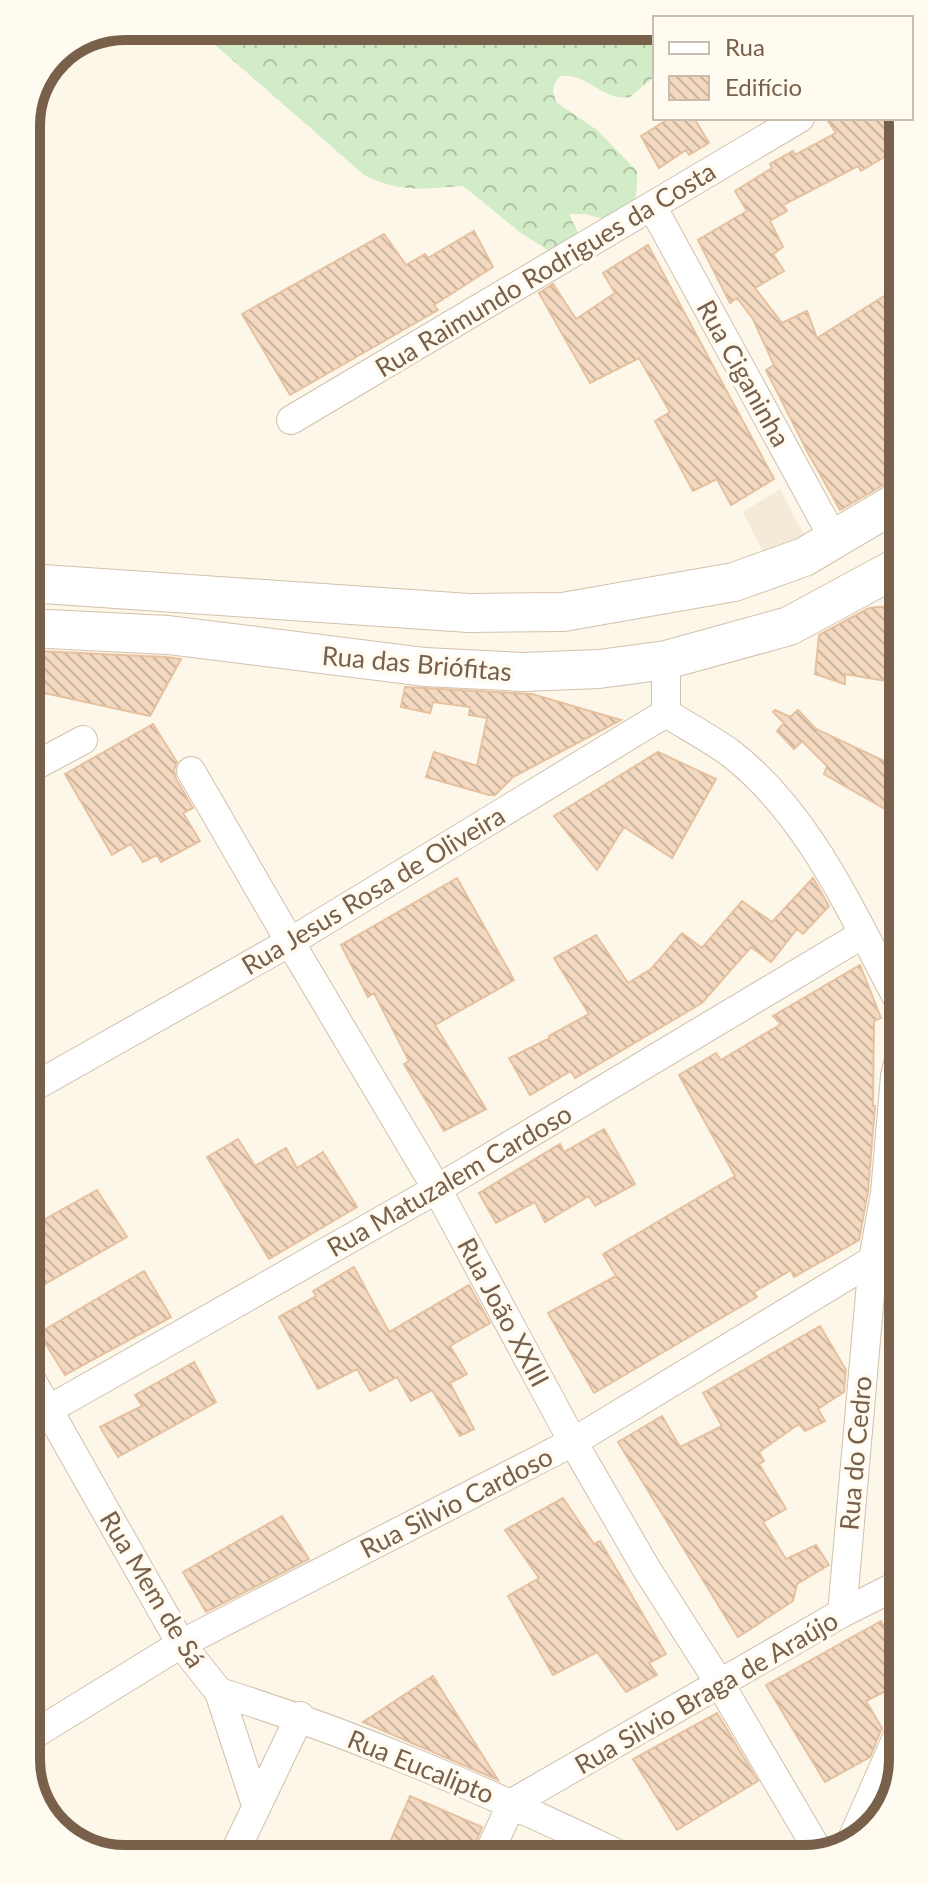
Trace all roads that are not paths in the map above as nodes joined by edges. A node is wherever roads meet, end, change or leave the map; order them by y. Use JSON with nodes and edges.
{"nodes":[{"id":1,"x":797,"y":120,"type":"edge"},
{"id":2,"x":652,"y":206,"type":"junction"},
{"id":3,"x":291,"y":420,"type":"dead end"},
{"id":4,"x":889,"y":507,"type":"edge"},
{"id":5,"x":835,"y":541,"type":"junction"},
{"id":6,"x":889,"y":572,"type":"edge"},
{"id":7,"x":40,"y":584,"type":"edge"},
{"id":8,"x":555,"y":612,"type":"junction"},
{"id":9,"x":40,"y":629,"type":"edge"},
{"id":10,"x":666,"y":660,"type":"junction"},
{"id":11,"x":556,"y":670,"type":"junction"},
{"id":12,"x":666,"y":713,"type":"junction"},
{"id":13,"x":83,"y":740,"type":"dead end"},
{"id":14,"x":40,"y":763,"type":"edge"},
{"id":15,"x":191,"y":771,"type":"dead end"},
{"id":16,"x":863,"y":934,"type":"junction"},
{"id":17,"x":290,"y":942,"type":"junction"},
{"id":18,"x":889,"y":982,"type":"edge"},
{"id":19,"x":40,"y":1083,"type":"edge"},
{"id":20,"x":889,"y":1146,"type":"edge"},
{"id":21,"x":437,"y":1189,"type":"junction"},
{"id":22,"x":873,"y":1260,"type":"junction"},
{"id":23,"x":40,"y":1415,"type":"edge"},
{"id":24,"x":573,"y":1442,"type":"junction"},
{"id":25,"x":889,"y":1590,"type":"edge"},
{"id":26,"x":842,"y":1613,"type":"junction"},
{"id":27,"x":181,"y":1644,"type":"junction"},
{"id":28,"x":720,"y":1684,"type":"junction"},
{"id":29,"x":219,"y":1692,"type":"junction"},
{"id":30,"x":300,"y":1716,"type":"junction"},
{"id":31,"x":40,"y":1731,"type":"edge"},
{"id":32,"x":888,"y":1771,"type":"edge"},
{"id":33,"x":512,"y":1803,"type":"junction"},
{"id":34,"x":256,"y":1805,"type":"junction"},
{"id":35,"x":868,"y":1815,"type":"edge"},
{"id":36,"x":814,"y":1844,"type":"edge"},
{"id":37,"x":238,"y":1845,"type":"edge"},
{"id":38,"x":493,"y":1845,"type":"edge"},
{"id":39,"x":599,"y":1845,"type":"edge"}],
"edges":[{"from":1,"to":2,"type":"street","name":"Rua Raimundo Rodrigues da Costa"},
{"from":2,"to":3,"type":"street","name":"Rua Raimundo Rodrigues da Costa"},
{"from":2,"to":5,"type":"street","name":"Rua Ciganinha"},
{"from":4,"to":5,"type":"street","name":"Rua das Briófitas"},
{"from":5,"to":8,"type":"street","name":"Rua das Briófitas"},
{"from":6,"to":10,"type":"street","name":"Rua das Briófitas"},
{"from":7,"to":8,"type":"street","name":"Rua das Briófitas"},
{"from":8,"to":11,"type":"street"},
{"from":9,"to":11,"type":"street","name":"Rua das Briófitas"},
{"from":10,"to":11,"type":"street","name":"Rua das Briófitas"},
{"from":10,"to":12,"type":"street"},
{"from":12,"to":16,"type":"street"},
{"from":12,"to":17,"type":"street","name":"Rua Jesus Rosa de Oliveira"},
{"from":13,"to":14,"type":"street"},
{"from":15,"to":17,"type":"street","name":"Rua João XXIII"},
{"from":16,"to":18,"type":"street"},
{"from":16,"to":21,"type":"street","name":"Rua Matuzalem Cardoso"},
{"from":17,"to":19,"type":"street","name":"Rua Jesus Rosa de Oliveira"},
{"from":17,"to":21,"type":"street","name":"Rua João XXIII"},
{"from":20,"to":22,"type":"street","name":"Rua do Cedro"},
{"from":21,"to":23,"type":"street","name":"Rua Matuzalem Cardoso"},
{"from":21,"to":24,"type":"street","name":"Rua João XXIII"},
{"from":22,"to":24,"type":"street","name":"Rua Silvio Cardoso"},
{"from":22,"to":26,"type":"street","name":"Rua do Cedro"},
{"from":23,"to":27,"type":"street","name":"Rua Mem de Sá"},
{"from":24,"to":27,"type":"street","name":"Rua Silvio Cardoso"},
{"from":24,"to":28,"type":"street","name":"Rua João XXIII"},
{"from":25,"to":26,"type":"street","name":"Rua Silvio Braga de Araújo"},
{"from":26,"to":28,"type":"street","name":"Rua Silvio Braga de Araújo"},
{"from":27,"to":29,"type":"street","name":"Rua Mem de Sá"},
{"from":27,"to":31,"type":"street","name":"Rua Silvio Cardoso"},
{"from":28,"to":33,"type":"street","name":"Rua Silvio Braga de Araújo"},
{"from":28,"to":36,"type":"street","name":"Rua João XXIII"},
{"from":29,"to":30,"type":"street","name":"Rua Eucalipto"},
{"from":29,"to":34,"type":"street","name":"Rua Mem de Sá"},
{"from":30,"to":33,"type":"street","name":"Rua Eucalipto"},
{"from":30,"to":34,"type":"street"},
{"from":32,"to":35,"type":"street"},
{"from":33,"to":38,"type":"street"},
{"from":33,"to":39,"type":"street","name":"Rua Eucalipto"},
{"from":34,"to":37,"type":"street"}]}
